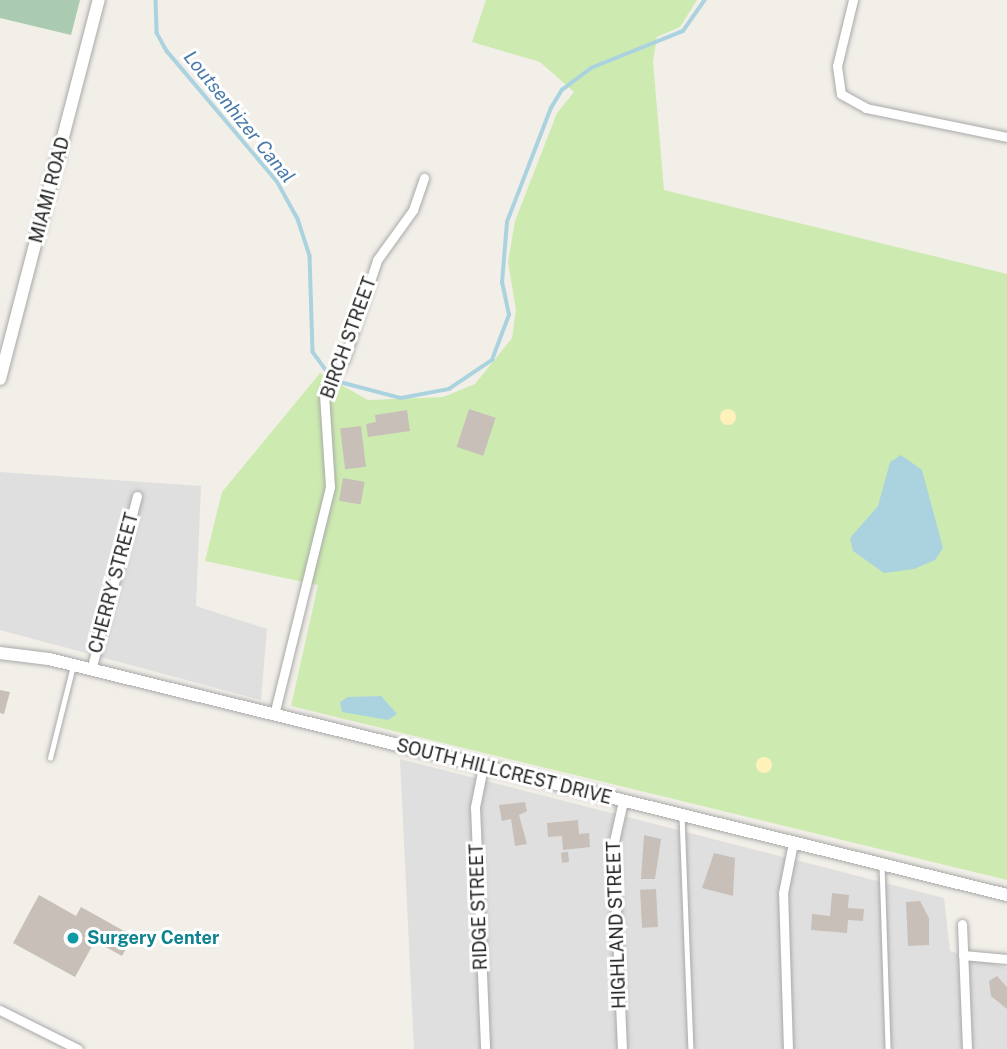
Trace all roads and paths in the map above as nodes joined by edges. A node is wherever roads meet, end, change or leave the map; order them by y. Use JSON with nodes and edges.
{"nodes":[{"id":1,"x":99,"y":0,"type":"edge"},
{"id":2,"x":853,"y":0,"type":"edge"},
{"id":3,"x":1007,"y":136,"type":"edge"},
{"id":4,"x":424,"y":178,"type":"dead end"},
{"id":5,"x":0,"y":379,"type":"edge"},
{"id":6,"x":137,"y":496,"type":"dead end"},
{"id":7,"x":0,"y":653,"type":"edge"},
{"id":8,"x":73,"y":665,"type":"junction"},
{"id":9,"x":91,"y":670,"type":"junction"},
{"id":10,"x":274,"y":715,"type":"junction"},
{"id":11,"x":50,"y":758,"type":"dead end"},
{"id":12,"x":483,"y":767,"type":"junction"},
{"id":13,"x":623,"y":801,"type":"junction"},
{"id":14,"x":682,"y":816,"type":"junction"},
{"id":15,"x":793,"y":843,"type":"junction"},
{"id":16,"x":882,"y":865,"type":"junction"},
{"id":17,"x":1007,"y":895,"type":"edge"},
{"id":18,"x":962,"y":924,"type":"dead end"},
{"id":19,"x":963,"y":955,"type":"junction"},
{"id":20,"x":1007,"y":959,"type":"edge"},
{"id":21,"x":0,"y":1010,"type":"edge"},
{"id":22,"x":78,"y":1049,"type":"edge"},
{"id":23,"x":485,"y":1049,"type":"edge"},
{"id":24,"x":621,"y":1049,"type":"edge"},
{"id":25,"x":691,"y":1049,"type":"edge"},
{"id":26,"x":788,"y":1049,"type":"edge"},
{"id":27,"x":888,"y":1049,"type":"edge"},
{"id":28,"x":967,"y":1049,"type":"edge"}],
"edges":[{"from":1,"to":5,"type":"street","name":"MIAMI ROAD"},
{"from":2,"to":3,"type":"street"},
{"from":4,"to":10,"type":"street","name":"BIRCH STREET"},
{"from":6,"to":9,"type":"street","name":"CHERRY STREET"},
{"from":7,"to":8,"type":"street","name":"SOUTH HILLCREST DRIVE"},
{"from":8,"to":9,"type":"street","name":"SOUTH HILLCREST DRIVE"},
{"from":8,"to":11,"type":"lane"},
{"from":9,"to":10,"type":"street","name":"SOUTH HILLCREST DRIVE"},
{"from":10,"to":12,"type":"street","name":"SOUTH HILLCREST DRIVE"},
{"from":12,"to":13,"type":"street","name":"SOUTH HILLCREST DRIVE"},
{"from":12,"to":23,"type":"street","name":"RIDGE STREET"},
{"from":13,"to":14,"type":"street","name":"SOUTH HILLCREST DRIVE"},
{"from":13,"to":24,"type":"street","name":"HIGHLAND STREET"},
{"from":14,"to":15,"type":"street","name":"SOUTH HILLCREST DRIVE"},
{"from":14,"to":25,"type":"lane"},
{"from":15,"to":16,"type":"street","name":"SOUTH HILLCREST DRIVE"},
{"from":15,"to":26,"type":"street"},
{"from":16,"to":17,"type":"street","name":"SOUTH HILLCREST DRIVE"},
{"from":16,"to":27,"type":"lane"},
{"from":18,"to":19,"type":"street"},
{"from":19,"to":20,"type":"street"},
{"from":19,"to":28,"type":"street"},
{"from":21,"to":22,"type":"street"}]}
